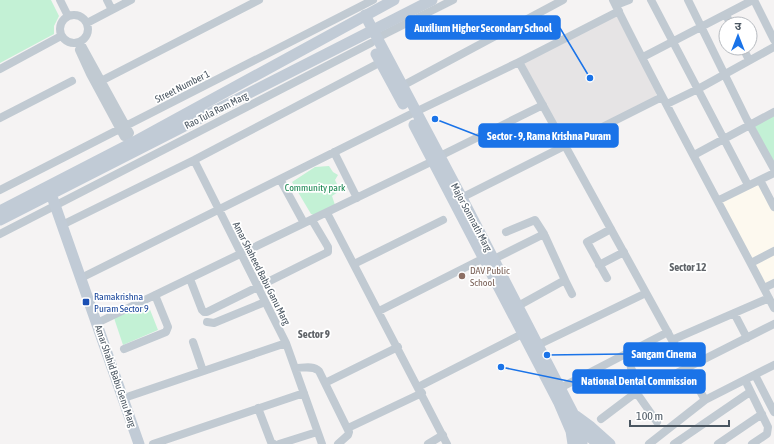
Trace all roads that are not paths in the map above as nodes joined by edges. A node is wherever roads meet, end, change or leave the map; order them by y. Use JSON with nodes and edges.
{"nodes":[{"id":1,"x":60,"y":0,"type":"edge"},
{"id":2,"x":107,"y":0,"type":"edge"},
{"id":3,"x":131,"y":0,"type":"edge"},
{"id":4,"x":260,"y":0,"type":"edge"},
{"id":5,"x":373,"y":0,"type":"edge"},
{"id":6,"x":394,"y":0,"type":"edge"},
{"id":7,"x":432,"y":0,"type":"edge"},
{"id":8,"x":453,"y":0,"type":"edge"},
{"id":9,"x":563,"y":0,"type":"edge"},
{"id":10,"x":629,"y":0,"type":"edge"},
{"id":11,"x":651,"y":0,"type":"edge"},
{"id":12,"x":688,"y":0,"type":"edge"},
{"id":13,"x":754,"y":0,"type":"edge"},
{"id":14,"x":738,"y":4,"type":"edge"},
{"id":15,"x":616,"y":5,"type":"edge"},
{"id":16,"x":362,"y":9,"type":"edge"},
{"id":17,"x":112,"y":10,"type":"junction"},
{"id":18,"x":726,"y":14,"type":"joint"},
{"id":19,"x":68,"y":16,"type":"junction"},
{"id":20,"x":87,"y":23,"type":"junction"},
{"id":21,"x":701,"y":27,"type":"junction"},
{"id":22,"x":61,"y":36,"type":"junction"},
{"id":23,"x":371,"y":36,"type":"junction"},
{"id":24,"x":774,"y":40,"type":"edge"},
{"id":25,"x":673,"y":41,"type":"junction"},
{"id":26,"x":78,"y":43,"type":"junction"},
{"id":27,"x":774,"y":47,"type":"edge"},
{"id":28,"x":747,"y":56,"type":"edge"},
{"id":29,"x":643,"y":57,"type":"junction"},
{"id":30,"x":749,"y":60,"type":"junction"},
{"id":31,"x":381,"y":62,"type":"junction"},
{"id":32,"x":520,"y":62,"type":"junction"},
{"id":33,"x":0,"y":69,"type":"edge"},
{"id":34,"x":724,"y":74,"type":"junction"},
{"id":35,"x":72,"y":81,"type":"dead end"},
{"id":36,"x":101,"y":81,"type":"junction"},
{"id":37,"x":402,"y":86,"type":"junction"},
{"id":38,"x":698,"y":89,"type":"junction"},
{"id":39,"x":665,"y":100,"type":"junction"},
{"id":40,"x":109,"y":102,"type":"junction"},
{"id":41,"x":543,"y":105,"type":"junction"},
{"id":42,"x":774,"y":112,"type":"edge"},
{"id":43,"x":412,"y":113,"type":"junction"},
{"id":44,"x":0,"y":118,"type":"edge"},
{"id":45,"x":749,"y":125,"type":"junction"},
{"id":46,"x":123,"y":127,"type":"junction"},
{"id":47,"x":724,"y":138,"type":"junction"},
{"id":48,"x":130,"y":140,"type":"junction"},
{"id":49,"x":564,"y":145,"type":"junction"},
{"id":50,"x":334,"y":152,"type":"junction"},
{"id":51,"x":694,"y":155,"type":"junction"},
{"id":52,"x":436,"y":159,"type":"junction"},
{"id":53,"x":194,"y":160,"type":"junction"},
{"id":54,"x":774,"y":169,"type":"edge"},
{"id":55,"x":774,"y":173,"type":"edge"},
{"id":56,"x":280,"y":179,"type":"junction"},
{"id":57,"x":760,"y":180,"type":"junction"},
{"id":58,"x":748,"y":185,"type":"junction"},
{"id":59,"x":0,"y":190,"type":"edge"},
{"id":60,"x":50,"y":191,"type":"junction"},
{"id":61,"x":357,"y":198,"type":"junction"},
{"id":62,"x":458,"y":199,"type":"junction"},
{"id":63,"x":719,"y":200,"type":"junction"},
{"id":64,"x":56,"y":206,"type":"junction"},
{"id":65,"x":774,"y":207,"type":"edge"},
{"id":66,"x":219,"y":210,"type":"junction"},
{"id":67,"x":0,"y":211,"type":"edge"},
{"id":68,"x":327,"y":213,"type":"junction"},
{"id":69,"x":0,"y":220,"type":"edge"},
{"id":70,"x":312,"y":220,"type":"junction"},
{"id":71,"x":443,"y":220,"type":"dead end"},
{"id":72,"x":304,"y":223,"type":"junction"},
{"id":73,"x":62,"y":225,"type":"junction"},
{"id":74,"x":611,"y":229,"type":"junction"},
{"id":75,"x":506,"y":232,"type":"dead end"},
{"id":76,"x":0,"y":234,"type":"edge"},
{"id":77,"x":544,"y":234,"type":"junction"},
{"id":78,"x":774,"y":251,"type":"edge"},
{"id":79,"x":624,"y":252,"type":"junction"},
{"id":80,"x":241,"y":254,"type":"junction"},
{"id":81,"x":489,"y":259,"type":"junction"},
{"id":82,"x":751,"y":263,"type":"junction"},
{"id":83,"x":354,"y":264,"type":"junction"},
{"id":84,"x":599,"y":265,"type":"junction"},
{"id":85,"x":81,"y":278,"type":"junction"},
{"id":86,"x":607,"y":278,"type":"dead end"},
{"id":87,"x":190,"y":279,"type":"junction"},
{"id":88,"x":565,"y":280,"type":"junction"},
{"id":89,"x":774,"y":283,"type":"edge"},
{"id":90,"x":258,"y":287,"type":"junction"},
{"id":91,"x":764,"y":288,"type":"junction"},
{"id":92,"x":646,"y":293,"type":"junction"},
{"id":93,"x":572,"y":294,"type":"dead end"},
{"id":94,"x":155,"y":295,"type":"junction"},
{"id":95,"x":769,"y":298,"type":"junction"},
{"id":96,"x":265,"y":302,"type":"junction"},
{"id":97,"x":518,"y":306,"type":"junction"},
{"id":98,"x":774,"y":308,"type":"edge"},
{"id":99,"x":378,"y":311,"type":"junction"},
{"id":100,"x":734,"y":313,"type":"junction"},
{"id":101,"x":207,"y":322,"type":"dead end"},
{"id":102,"x":97,"y":323,"type":"junction"},
{"id":103,"x":774,"y":324,"type":"edge"},
{"id":104,"x":527,"y":331,"type":"junction"},
{"id":105,"x":668,"y":332,"type":"junction"},
{"id":106,"x":747,"y":338,"type":"junction"},
{"id":107,"x":672,"y":340,"type":"junction"},
{"id":108,"x":193,"y":342,"type":"dead end"},
{"id":109,"x":286,"y":343,"type":"junction"},
{"id":110,"x":538,"y":345,"type":"junction"},
{"id":111,"x":398,"y":347,"type":"junction"},
{"id":112,"x":124,"y":349,"type":"dead end"},
{"id":113,"x":774,"y":365,"type":"edge"},
{"id":114,"x":295,"y":368,"type":"junction"},
{"id":115,"x":631,"y":368,"type":"dead end"},
{"id":116,"x":689,"y":368,"type":"junction"},
{"id":117,"x":203,"y":371,"type":"junction"},
{"id":118,"x":755,"y":375,"type":"junction"},
{"id":119,"x":745,"y":380,"type":"junction"},
{"id":120,"x":325,"y":383,"type":"junction"},
{"id":121,"x":560,"y":388,"type":"junction"},
{"id":122,"x":420,"y":390,"type":"junction"},
{"id":123,"x":639,"y":390,"type":"junction"},
{"id":124,"x":750,"y":392,"type":"junction"},
{"id":125,"x":304,"y":393,"type":"junction"},
{"id":126,"x":124,"y":398,"type":"junction"},
{"id":127,"x":705,"y":400,"type":"junction"},
{"id":128,"x":258,"y":408,"type":"junction"},
{"id":129,"x":774,"y":412,"type":"edge"},
{"id":130,"x":762,"y":414,"type":"junction"},
{"id":131,"x":574,"y":415,"type":"junction"},
{"id":132,"x":601,"y":419,"type":"dead end"},
{"id":133,"x":657,"y":422,"type":"dead end"},
{"id":134,"x":348,"y":428,"type":"junction"},
{"id":135,"x":582,"y":430,"type":"junction"},
{"id":136,"x":317,"y":432,"type":"junction"},
{"id":137,"x":443,"y":435,"type":"junction"},
{"id":138,"x":658,"y":441,"type":"edge"},
{"id":139,"x":139,"y":444,"type":"edge"},
{"id":140,"x":153,"y":444,"type":"edge"},
{"id":141,"x":274,"y":444,"type":"edge"},
{"id":142,"x":279,"y":444,"type":"edge"},
{"id":143,"x":322,"y":444,"type":"edge"},
{"id":144,"x":338,"y":444,"type":"edge"},
{"id":145,"x":428,"y":444,"type":"edge"},
{"id":146,"x":447,"y":444,"type":"edge"},
{"id":147,"x":573,"y":444,"type":"edge"},
{"id":148,"x":582,"y":444,"type":"edge"},
{"id":149,"x":598,"y":444,"type":"edge"},
{"id":150,"x":610,"y":444,"type":"edge"},
{"id":151,"x":649,"y":444,"type":"edge"},
{"id":152,"x":674,"y":444,"type":"edge"},
{"id":153,"x":718,"y":444,"type":"edge"},
{"id":154,"x":752,"y":444,"type":"edge"}],
"edges":[{"from":1,"to":19,"type":"street"},
{"from":2,"to":17,"type":"street"},
{"from":3,"to":17,"type":"street"},
{"from":4,"to":36,"type":"street"},
{"from":5,"to":16,"type":"street","name":"Street Number 1"},
{"from":6,"to":16,"type":"street","name":"Rao Tula Ram Marg"},
{"from":7,"to":23,"type":"street","name":"Rao Tula Ram Marg"},
{"from":8,"to":23,"type":"street"},
{"from":9,"to":37,"type":"street"},
{"from":10,"to":15,"type":"street"},
{"from":11,"to":25,"type":"street"},
{"from":12,"to":21,"type":"street"},
{"from":13,"to":14,"type":"street"},
{"from":13,"to":24,"type":"street"},
{"from":14,"to":18,"type":"street"},
{"from":15,"to":29,"type":"street"},
{"from":15,"to":32,"type":"street"},
{"from":16,"to":23,"type":"street","name":"Major Somnath Marg"},
{"from":16,"to":46,"type":"street","name":"Street Number 1"},
{"from":16,"to":48,"type":"street","name":"Rao Tula Ram Marg"},
{"from":17,"to":20,"type":"street"},
{"from":18,"to":21,"type":"street"},
{"from":19,"to":20,"type":"street"},
{"from":19,"to":22,"type":"street"},
{"from":20,"to":26,"type":"street"},
{"from":21,"to":25,"type":"street"},
{"from":21,"to":34,"type":"street"},
{"from":22,"to":26,"type":"street"},
{"from":22,"to":33,"type":"street"},
{"from":23,"to":31,"type":"street","name":"Major Somnath Marg"},
{"from":23,"to":37,"type":"street","name":"Major Somnath Marg"},
{"from":23,"to":60,"type":"street","name":"Rao Tula Ram Marg"},
{"from":23,"to":64,"type":"street"},
{"from":25,"to":29,"type":"street"},
{"from":25,"to":38,"type":"street"},
{"from":26,"to":36,"type":"street"},
{"from":26,"to":40,"type":"street"},
{"from":27,"to":30,"type":"street"},
{"from":28,"to":30,"type":"street"},
{"from":29,"to":39,"type":"street"},
{"from":30,"to":34,"type":"street"},
{"from":31,"to":43,"type":"street","name":"Major Somnath Marg"},
{"from":31,"to":53,"type":"street"},
{"from":32,"to":41,"type":"street"},
{"from":32,"to":43,"type":"street"},
{"from":34,"to":38,"type":"street"},
{"from":34,"to":45,"type":"street"},
{"from":35,"to":44,"type":"street"},
{"from":36,"to":40,"type":"street"},
{"from":37,"to":43,"type":"street","name":"Major Somnath Marg"},
{"from":38,"to":39,"type":"street"},
{"from":38,"to":47,"type":"street"},
{"from":39,"to":49,"type":"street"},
{"from":39,"to":51,"type":"street"},
{"from":40,"to":46,"type":"street"},
{"from":41,"to":49,"type":"street"},
{"from":41,"to":52,"type":"street"},
{"from":42,"to":45,"type":"street"},
{"from":43,"to":50,"type":"street"},
{"from":43,"to":52,"type":"street","name":"Major Somnath Marg"},
{"from":45,"to":47,"type":"street"},
{"from":45,"to":54,"type":"street"},
{"from":46,"to":48,"type":"street"},
{"from":46,"to":59,"type":"street","name":"Street Number 1"},
{"from":47,"to":51,"type":"street"},
{"from":47,"to":58,"type":"street"},
{"from":48,"to":60,"type":"street","name":"Rao Tula Ram Marg"},
{"from":49,"to":62,"type":"street"},
{"from":49,"to":74,"type":"street"},
{"from":50,"to":56,"type":"street"},
{"from":50,"to":61,"type":"street"},
{"from":51,"to":63,"type":"street"},
{"from":52,"to":61,"type":"street"},
{"from":52,"to":62,"type":"street","name":"Major Somnath Marg"},
{"from":53,"to":66,"type":"street","name":"Amar Shaheed Babu Ganu Marg"},
{"from":53,"to":73,"type":"street"},
{"from":55,"to":57,"type":"street"},
{"from":56,"to":66,"type":"street"},
{"from":56,"to":72,"type":"street"},
{"from":57,"to":58,"type":"street"},
{"from":57,"to":65,"type":"street"},
{"from":58,"to":63,"type":"street"},
{"from":60,"to":64,"type":"street","name":"Amar Shahid Babu Genu Marg"},
{"from":60,"to":67,"type":"street","name":"Rao Tula Ram Marg"},
{"from":60,"to":69,"type":"street","name":"Rao Tula Ram Marg"},
{"from":61,"to":68,"type":"street"},
{"from":62,"to":81,"type":"street","name":"Major Somnath Marg"},
{"from":62,"to":81,"type":"street","name":"Major Somnath Marg"},
{"from":63,"to":82,"type":"street"},
{"from":64,"to":73,"type":"street","name":"Amar Shahid Babu Genu Marg"},
{"from":64,"to":76,"type":"street"},
{"from":66,"to":80,"type":"street","name":"Amar Shaheed Babu Ganu Marg"},
{"from":66,"to":85,"type":"street"},
{"from":68,"to":70,"type":"street"},
{"from":68,"to":83,"type":"street"},
{"from":70,"to":72,"type":"street"},
{"from":70,"to":90,"type":"street"},
{"from":71,"to":83,"type":"street"},
{"from":72,"to":80,"type":"street"},
{"from":73,"to":85,"type":"street","name":"Amar Shahid Babu Genu Marg"},
{"from":74,"to":79,"type":"street"},
{"from":74,"to":84,"type":"street"},
{"from":75,"to":77,"type":"street"},
{"from":77,"to":81,"type":"street"},
{"from":77,"to":88,"type":"street"},
{"from":78,"to":82,"type":"street"},
{"from":79,"to":84,"type":"street"},
{"from":79,"to":92,"type":"street"},
{"from":80,"to":87,"type":"street"},
{"from":80,"to":90,"type":"street","name":"Amar Shaheed Babu Ganu Marg"},
{"from":81,"to":97,"type":"street","name":"Major Somnath Marg"},
{"from":81,"to":99,"type":"street"},
{"from":81,"to":104,"type":"street","name":"Major Somnath Marg"},
{"from":82,"to":91,"type":"street"},
{"from":83,"to":99,"type":"street"},
{"from":84,"to":86,"type":"street"},
{"from":85,"to":102,"type":"street","name":"Amar Shahid Babu Genu Marg"},
{"from":87,"to":90,"type":"street"},
{"from":87,"to":94,"type":"street"},
{"from":88,"to":93,"type":"street"},
{"from":88,"to":97,"type":"street"},
{"from":89,"to":91,"type":"street"},
{"from":90,"to":96,"type":"street","name":"Amar Shaheed Babu Ganu Marg"},
{"from":91,"to":95,"type":"street"},
{"from":92,"to":105,"type":"street"},
{"from":92,"to":110,"type":"street"},
{"from":94,"to":102,"type":"street"},
{"from":94,"to":112,"type":"street"},
{"from":95,"to":98,"type":"street"},
{"from":95,"to":100,"type":"street"},
{"from":96,"to":101,"type":"street"},
{"from":96,"to":109,"type":"street","name":"Amar Shaheed Babu Ganu Marg"},
{"from":97,"to":104,"type":"street","name":"Major Somnath Marg"},
{"from":99,"to":111,"type":"street"},
{"from":100,"to":106,"type":"street"},
{"from":100,"to":107,"type":"street"},
{"from":102,"to":126,"type":"street","name":"Amar Shahid Babu Genu Marg"},
{"from":103,"to":106,"type":"street"},
{"from":104,"to":110,"type":"street","name":"Major Somnath Marg"},
{"from":104,"to":122,"type":"street"},
{"from":104,"to":147,"type":"street","name":"Major Somnath Marg"},
{"from":105,"to":107,"type":"street"},
{"from":105,"to":121,"type":"street"},
{"from":106,"to":116,"type":"street"},
{"from":107,"to":116,"type":"street"},
{"from":108,"to":117,"type":"street"},
{"from":109,"to":114,"type":"street","name":"Amar Shaheed Babu Ganu Marg"},
{"from":109,"to":117,"type":"street"},
{"from":110,"to":121,"type":"street","name":"Major Somnath Marg"},
{"from":111,"to":120,"type":"street"},
{"from":111,"to":122,"type":"street"},
{"from":113,"to":118,"type":"street"},
{"from":114,"to":120,"type":"street"},
{"from":114,"to":125,"type":"street","name":"Amar Shaheed Babu Ganu Marg"},
{"from":115,"to":123,"type":"street"},
{"from":116,"to":123,"type":"street"},
{"from":116,"to":127,"type":"street"},
{"from":117,"to":126,"type":"street"},
{"from":118,"to":119,"type":"street"},
{"from":118,"to":129,"type":"street"},
{"from":119,"to":124,"type":"street"},
{"from":119,"to":127,"type":"street"},
{"from":120,"to":134,"type":"street"},
{"from":121,"to":131,"type":"street","name":"Major Somnath Marg"},
{"from":122,"to":134,"type":"street"},
{"from":122,"to":137,"type":"street"},
{"from":123,"to":132,"type":"street"},
{"from":123,"to":133,"type":"street"},
{"from":124,"to":130,"type":"street"},
{"from":124,"to":152,"type":"street"},
{"from":125,"to":128,"type":"street"},
{"from":125,"to":136,"type":"street","name":"Amar Shaheed Babu Ganu Marg"},
{"from":126,"to":139,"type":"street","name":"Amar Shahid Babu Genu Marg"},
{"from":127,"to":138,"type":"street"},
{"from":128,"to":140,"type":"street"},
{"from":128,"to":141,"type":"street"},
{"from":130,"to":153,"type":"street"},
{"from":130,"to":154,"type":"street"},
{"from":131,"to":135,"type":"street","name":"Major Somnath Marg"},
{"from":131,"to":150,"type":"street"},
{"from":134,"to":144,"type":"street"},
{"from":135,"to":148,"type":"street","name":"Major Somnath Marg"},
{"from":135,"to":149,"type":"street"},
{"from":136,"to":142,"type":"street"},
{"from":136,"to":143,"type":"street","name":"Amar Shaheed Babu Ganu Marg"},
{"from":137,"to":145,"type":"street"},
{"from":137,"to":146,"type":"street"},
{"from":138,"to":151,"type":"street"}]}
